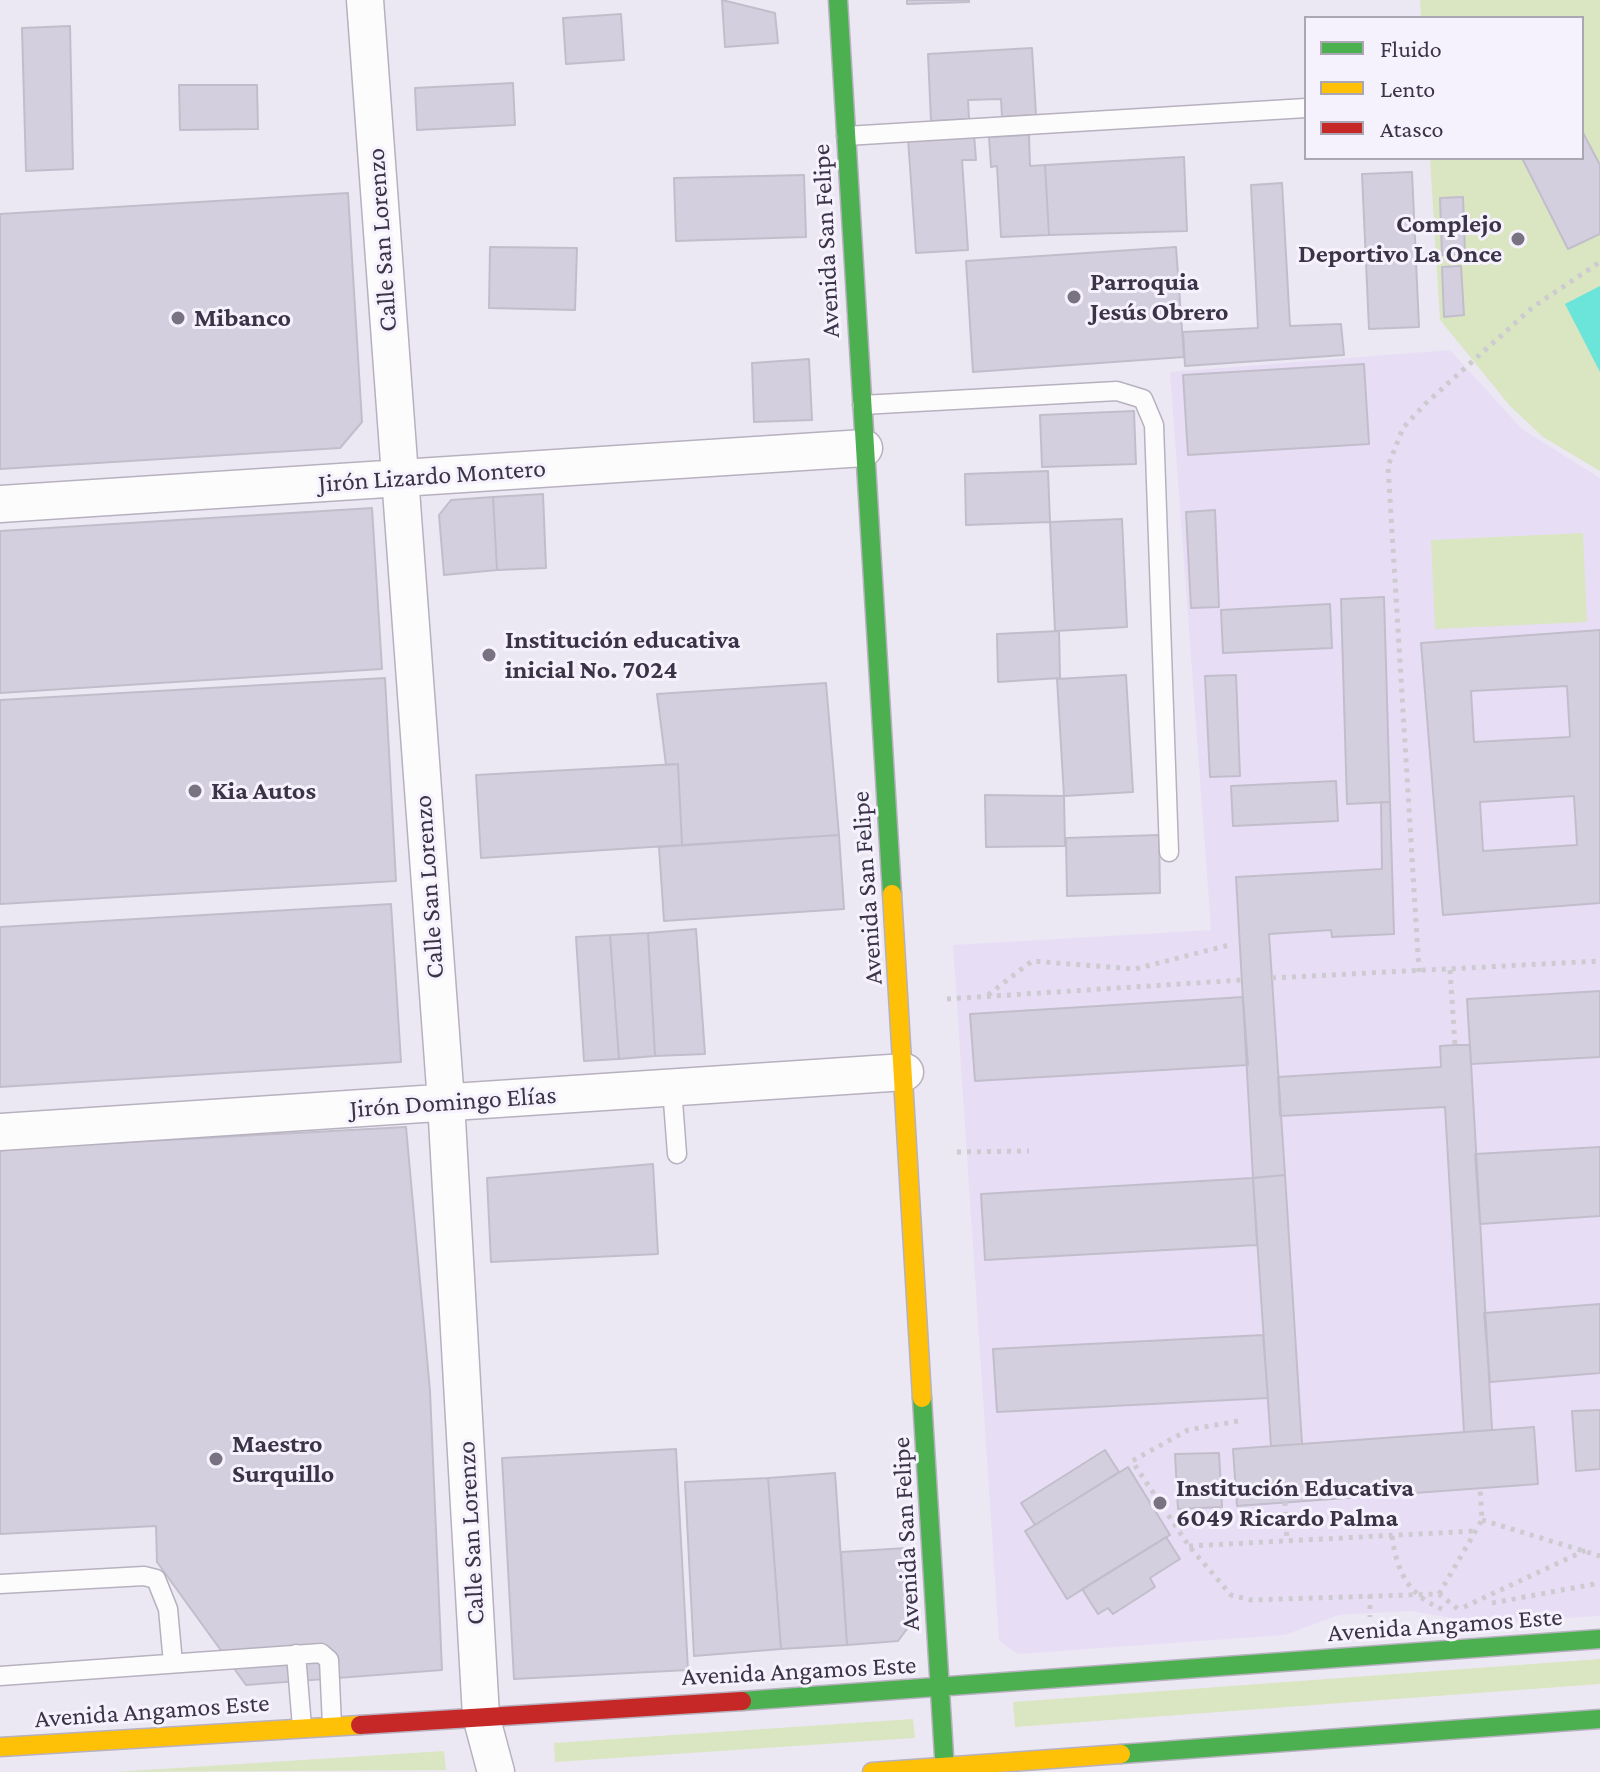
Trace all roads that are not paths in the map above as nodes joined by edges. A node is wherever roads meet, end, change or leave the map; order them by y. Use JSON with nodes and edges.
{"nodes":[{"id":1,"x":365,"y":0,"type":"edge"},
{"id":2,"x":838,"y":0,"type":"edge"},
{"id":3,"x":1304,"y":108,"type":"edge"},
{"id":4,"x":846,"y":136,"type":"junction"},
{"id":5,"x":862,"y":405,"type":"junction"},
{"id":6,"x":864,"y":448,"type":"junction"},
{"id":7,"x":399,"y":478,"type":"junction"},
{"id":8,"x":0,"y":504,"type":"edge"},
{"id":9,"x":1169,"y":852,"type":"dead end"},
{"id":10,"x":905,"y":1072,"type":"junction"},
{"id":11,"x":672,"y":1088,"type":"junction"},
{"id":12,"x":446,"y":1102,"type":"junction"},
{"id":13,"x":0,"y":1132,"type":"edge"},
{"id":14,"x":677,"y":1154,"type":"dead end"},
{"id":15,"x":0,"y":1584,"type":"edge"},
{"id":16,"x":1600,"y":1639,"type":"edge"},
{"id":17,"x":296,"y":1654,"type":"junction"},
{"id":18,"x":173,"y":1663,"type":"junction"},
{"id":19,"x":0,"y":1676,"type":"edge"},
{"id":20,"x":941,"y":1689,"type":"junction"},
{"id":21,"x":481,"y":1716,"type":"junction"},
{"id":22,"x":1600,"y":1719,"type":"edge"},
{"id":23,"x":332,"y":1725,"type":"junction"},
{"id":24,"x":302,"y":1727,"type":"junction"},
{"id":25,"x":0,"y":1747,"type":"edge"},
{"id":26,"x":945,"y":1769,"type":"edge"},
{"id":27,"x":496,"y":1772,"type":"edge"},
{"id":28,"x":872,"y":1772,"type":"edge"}],
"edges":[{"from":1,"to":7,"type":"street","name":"Calle San Lorenzo"},
{"from":2,"to":4,"type":"main road","name":"Avenida San Felipe"},
{"from":3,"to":4,"type":"lane"},
{"from":4,"to":5,"type":"main road","name":"Avenida San Felipe"},
{"from":5,"to":6,"type":"main road","name":"Avenida San Felipe"},
{"from":5,"to":9,"type":"lane"},
{"from":6,"to":7,"type":"street","name":"Jirón Lizardo Montero"},
{"from":6,"to":10,"type":"main road","name":"Avenida San Felipe"},
{"from":7,"to":8,"type":"street","name":"Jirón Lizardo Montero"},
{"from":7,"to":12,"type":"street","name":"Calle San Lorenzo"},
{"from":10,"to":11,"type":"street","name":"Jirón Domingo Elías"},
{"from":10,"to":20,"type":"main road","name":"Avenida San Felipe"},
{"from":11,"to":12,"type":"street","name":"Jirón Domingo Elías"},
{"from":11,"to":14,"type":"lane"},
{"from":12,"to":13,"type":"street","name":"Jirón Domingo Elías"},
{"from":12,"to":21,"type":"street","name":"Calle San Lorenzo"},
{"from":15,"to":18,"type":"lane"},
{"from":16,"to":20,"type":"main road","name":"Avenida Angamos Este"},
{"from":17,"to":18,"type":"lane"},
{"from":17,"to":23,"type":"lane"},
{"from":17,"to":24,"type":"lane"},
{"from":18,"to":19,"type":"lane"},
{"from":20,"to":21,"type":"main road","name":"Avenida Angamos Este"},
{"from":20,"to":26,"type":"main road","name":"Avenida San Felipe"},
{"from":21,"to":23,"type":"main road","name":"Avenida Angamos Este"},
{"from":21,"to":27,"type":"street","name":"Calle San Lorenzo"},
{"from":22,"to":26,"type":"main road"},
{"from":23,"to":24,"type":"main road","name":"Avenida Angamos Este"},
{"from":24,"to":25,"type":"main road","name":"Avenida Angamos Este"},
{"from":26,"to":28,"type":"main road"}]}
